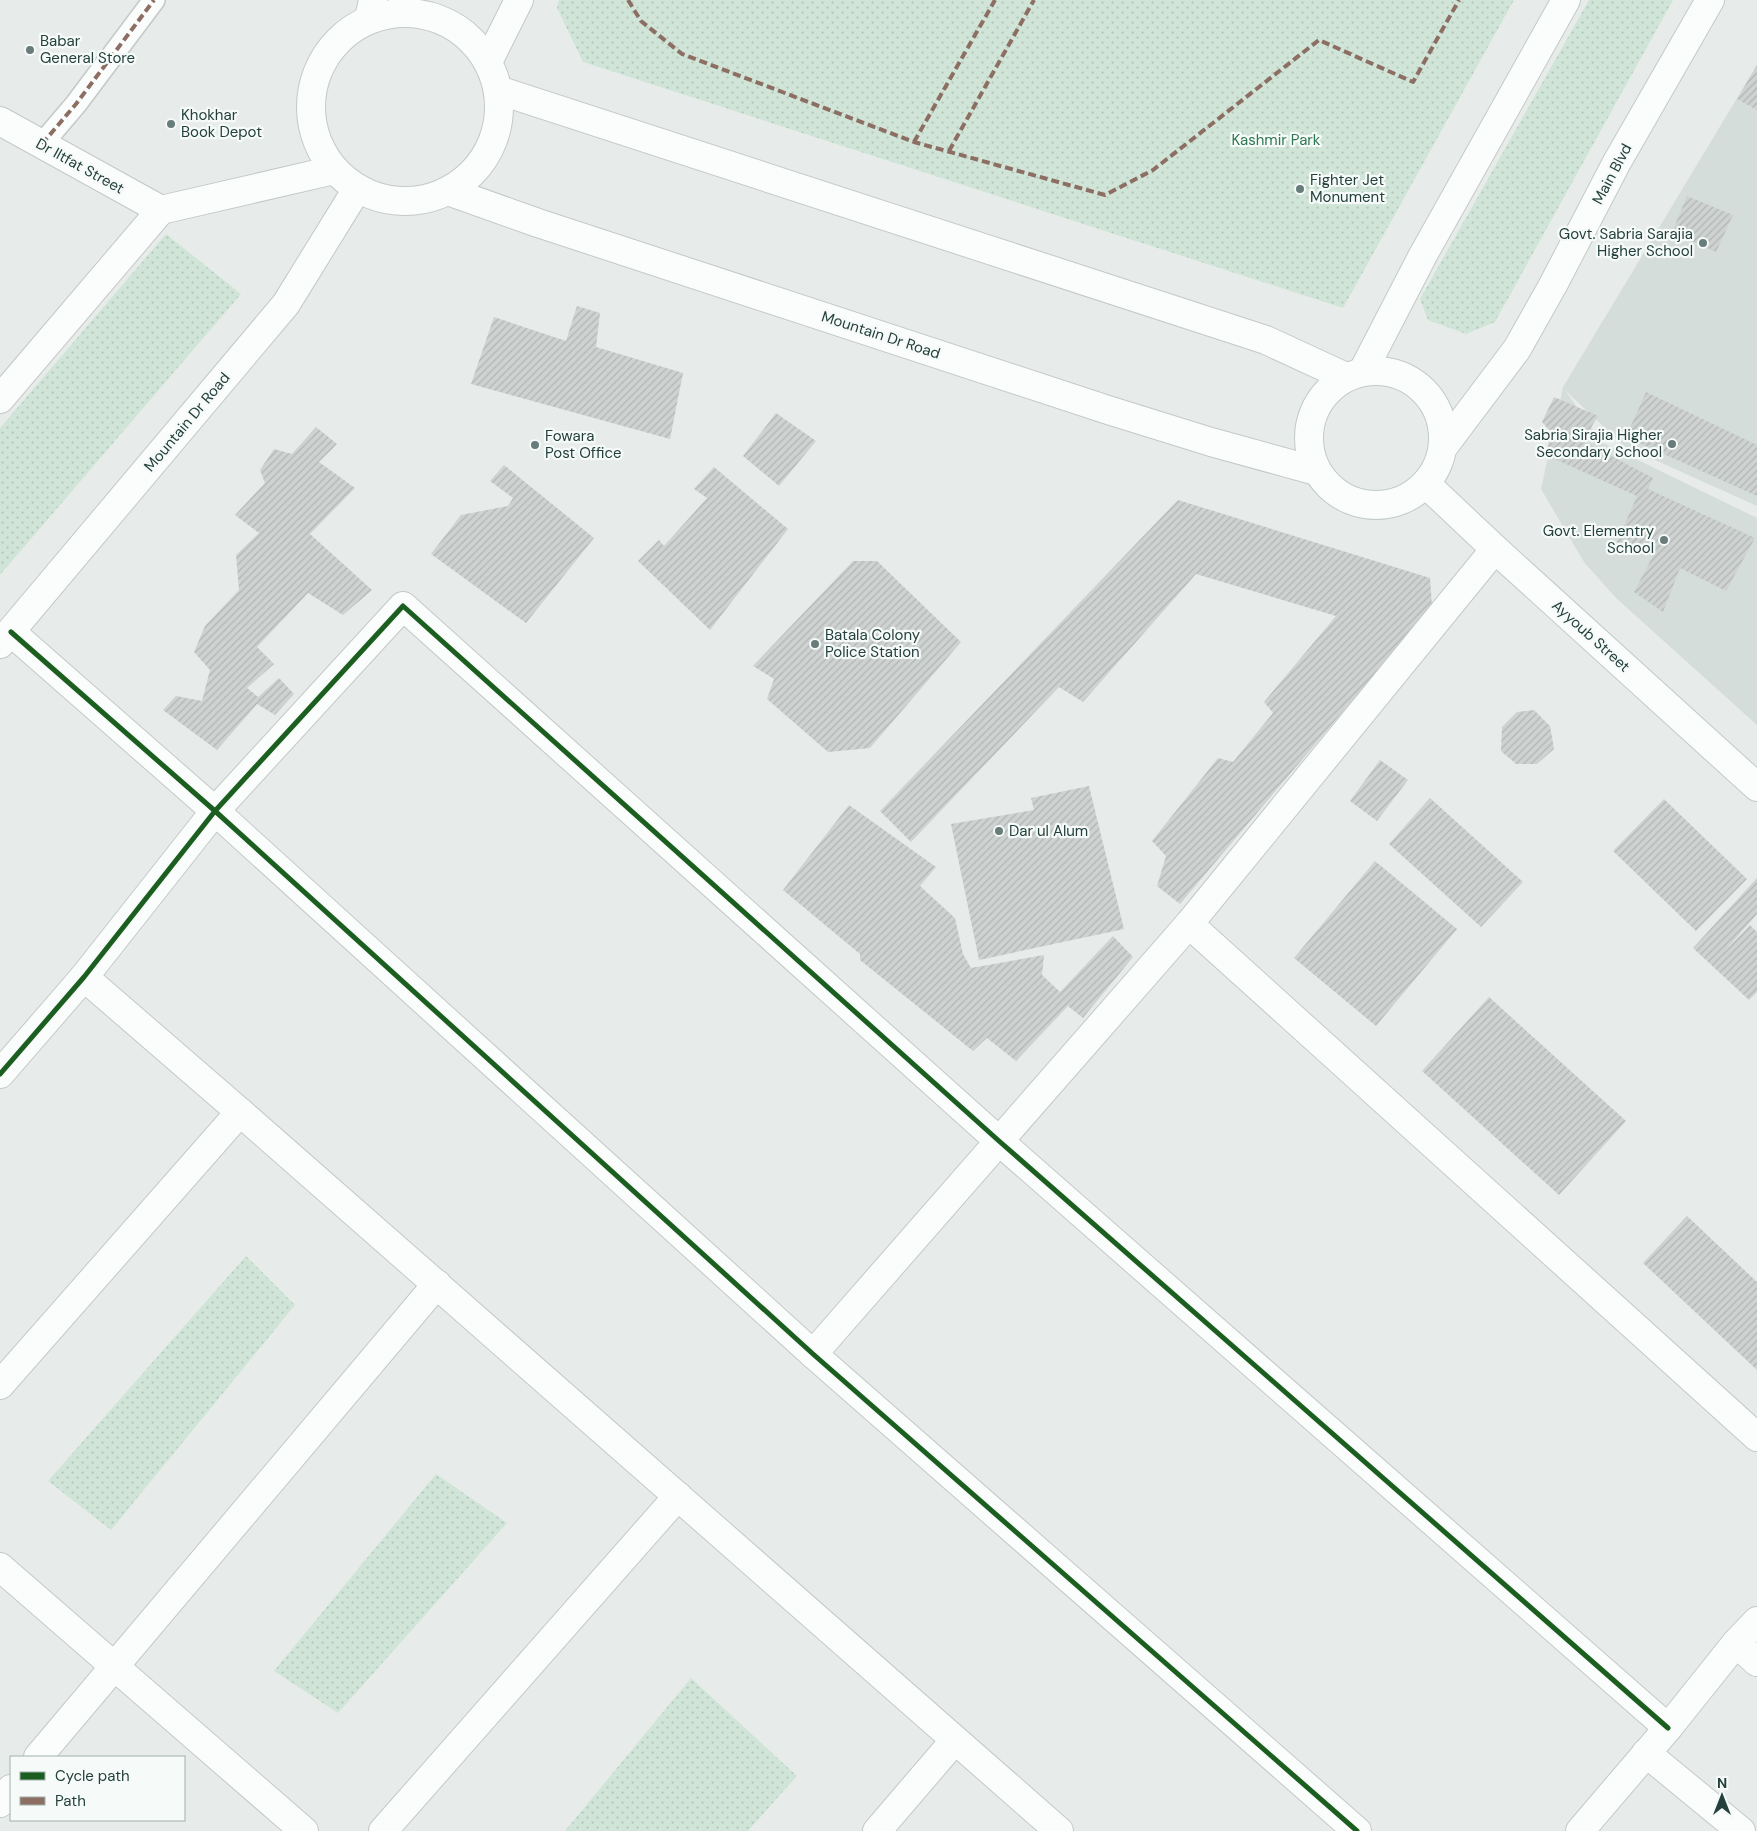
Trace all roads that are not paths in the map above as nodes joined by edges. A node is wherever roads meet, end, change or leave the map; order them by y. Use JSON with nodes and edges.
{"nodes":[{"id":1,"x":154,"y":0,"type":"edge"},
{"id":2,"x":519,"y":0,"type":"edge"},
{"id":3,"x":1566,"y":0,"type":"edge"},
{"id":4,"x":1710,"y":0,"type":"edge"},
{"id":5,"x":371,"y":10,"type":"edge"},
{"id":6,"x":488,"y":62,"type":"junction"},
{"id":7,"x":498,"y":90,"type":"junction"},
{"id":8,"x":0,"y":122,"type":"edge"},
{"id":9,"x":42,"y":144,"type":"junction"},
{"id":10,"x":334,"y":170,"type":"junction"},
{"id":11,"x":356,"y":189,"type":"junction"},
{"id":12,"x":448,"y":191,"type":"junction"},
{"id":13,"x":161,"y":210,"type":"junction"},
{"id":14,"x":1354,"y":374,"type":"junction"},
{"id":15,"x":0,"y":399,"type":"edge"},
{"id":16,"x":1444,"y":446,"type":"junction"},
{"id":17,"x":1316,"y":471,"type":"junction"},
{"id":18,"x":1426,"y":484,"type":"junction"},
{"id":19,"x":1495,"y":550,"type":"junction"},
{"id":20,"x":5,"y":638,"type":"edge"},
{"id":21,"x":1757,"y":787,"type":"edge"},
{"id":22,"x":215,"y":811,"type":"junction"},
{"id":23,"x":1189,"y":924,"type":"junction"},
{"id":24,"x":84,"y":976,"type":"junction"},
{"id":25,"x":0,"y":1074,"type":"edge"},
{"id":26,"x":240,"y":1112,"type":"junction"},
{"id":27,"x":999,"y":1141,"type":"junction"},
{"id":28,"x":437,"y":1284,"type":"junction"},
{"id":29,"x":813,"y":1354,"type":"junction"},
{"id":30,"x":0,"y":1385,"type":"edge"},
{"id":31,"x":1757,"y":1437,"type":"edge"},
{"id":32,"x":678,"y":1496,"type":"junction"},
{"id":33,"x":0,"y":1566,"type":"edge"},
{"id":34,"x":1757,"y":1621,"type":"edge"},
{"id":35,"x":1736,"y":1643,"type":"junction"},
{"id":36,"x":1757,"y":1662,"type":"edge"},
{"id":37,"x":115,"y":1667,"type":"junction"},
{"id":38,"x":1668,"y":1728,"type":"junction"},
{"id":39,"x":956,"y":1740,"type":"junction"},
{"id":40,"x":1646,"y":1753,"type":"junction"},
{"id":41,"x":39,"y":1756,"type":"edge"},
{"id":42,"x":10,"y":1791,"type":"edge"},
{"id":43,"x":0,"y":1803,"type":"edge"},
{"id":44,"x":304,"y":1831,"type":"edge"},
{"id":45,"x":383,"y":1831,"type":"edge"},
{"id":46,"x":877,"y":1831,"type":"edge"},
{"id":47,"x":1059,"y":1831,"type":"edge"},
{"id":48,"x":1357,"y":1831,"type":"edge"},
{"id":49,"x":1580,"y":1831,"type":"edge"},
{"id":50,"x":1741,"y":1831,"type":"edge"}],
"edges":[{"from":1,"to":9,"type":"street"},
{"from":2,"to":6,"type":"street"},
{"from":3,"to":14,"type":"street","name":"Main Blvd"},
{"from":4,"to":16,"type":"street","name":"Main Blvd"},
{"from":5,"to":6,"type":"street"},
{"from":5,"to":10,"type":"street"},
{"from":6,"to":7,"type":"street"},
{"from":7,"to":12,"type":"street"},
{"from":7,"to":14,"type":"street"},
{"from":8,"to":9,"type":"street","name":"Dr Iltfat Street"},
{"from":9,"to":13,"type":"street","name":"Dr Iltfat Street"},
{"from":10,"to":11,"type":"street"},
{"from":10,"to":13,"type":"street"},
{"from":11,"to":12,"type":"street"},
{"from":11,"to":20,"type":"street","name":"Mountain Dr Road"},
{"from":12,"to":17,"type":"street","name":"Mountain Dr Road"},
{"from":13,"to":15,"type":"street"},
{"from":14,"to":16,"type":"street","name":"Main Blvd"},
{"from":14,"to":17,"type":"street","name":"Main Blvd"},
{"from":16,"to":18,"type":"street","name":"Main Blvd"},
{"from":17,"to":18,"type":"street","name":"Main Blvd"},
{"from":18,"to":19,"type":"street","name":"Ayyoub Street"},
{"from":19,"to":21,"type":"street","name":"Ayyoub Street"},
{"from":19,"to":23,"type":"street"},
{"from":20,"to":22,"type":"street"},
{"from":22,"to":24,"type":"street"},
{"from":22,"to":27,"type":"street"},
{"from":22,"to":29,"type":"street"},
{"from":23,"to":27,"type":"street"},
{"from":23,"to":31,"type":"street"},
{"from":24,"to":25,"type":"street"},
{"from":24,"to":26,"type":"street"},
{"from":26,"to":28,"type":"street"},
{"from":26,"to":30,"type":"street"},
{"from":27,"to":29,"type":"street"},
{"from":27,"to":38,"type":"street"},
{"from":28,"to":32,"type":"street"},
{"from":28,"to":37,"type":"street"},
{"from":29,"to":48,"type":"street"},
{"from":32,"to":39,"type":"street"},
{"from":32,"to":45,"type":"street"},
{"from":33,"to":37,"type":"street"},
{"from":34,"to":35,"type":"street"},
{"from":35,"to":36,"type":"street"},
{"from":35,"to":38,"type":"street"},
{"from":37,"to":41,"type":"street"},
{"from":37,"to":44,"type":"street"},
{"from":38,"to":40,"type":"street"},
{"from":39,"to":46,"type":"street"},
{"from":39,"to":47,"type":"street"},
{"from":40,"to":49,"type":"street"},
{"from":40,"to":50,"type":"street"},
{"from":42,"to":43,"type":"street"}]}
